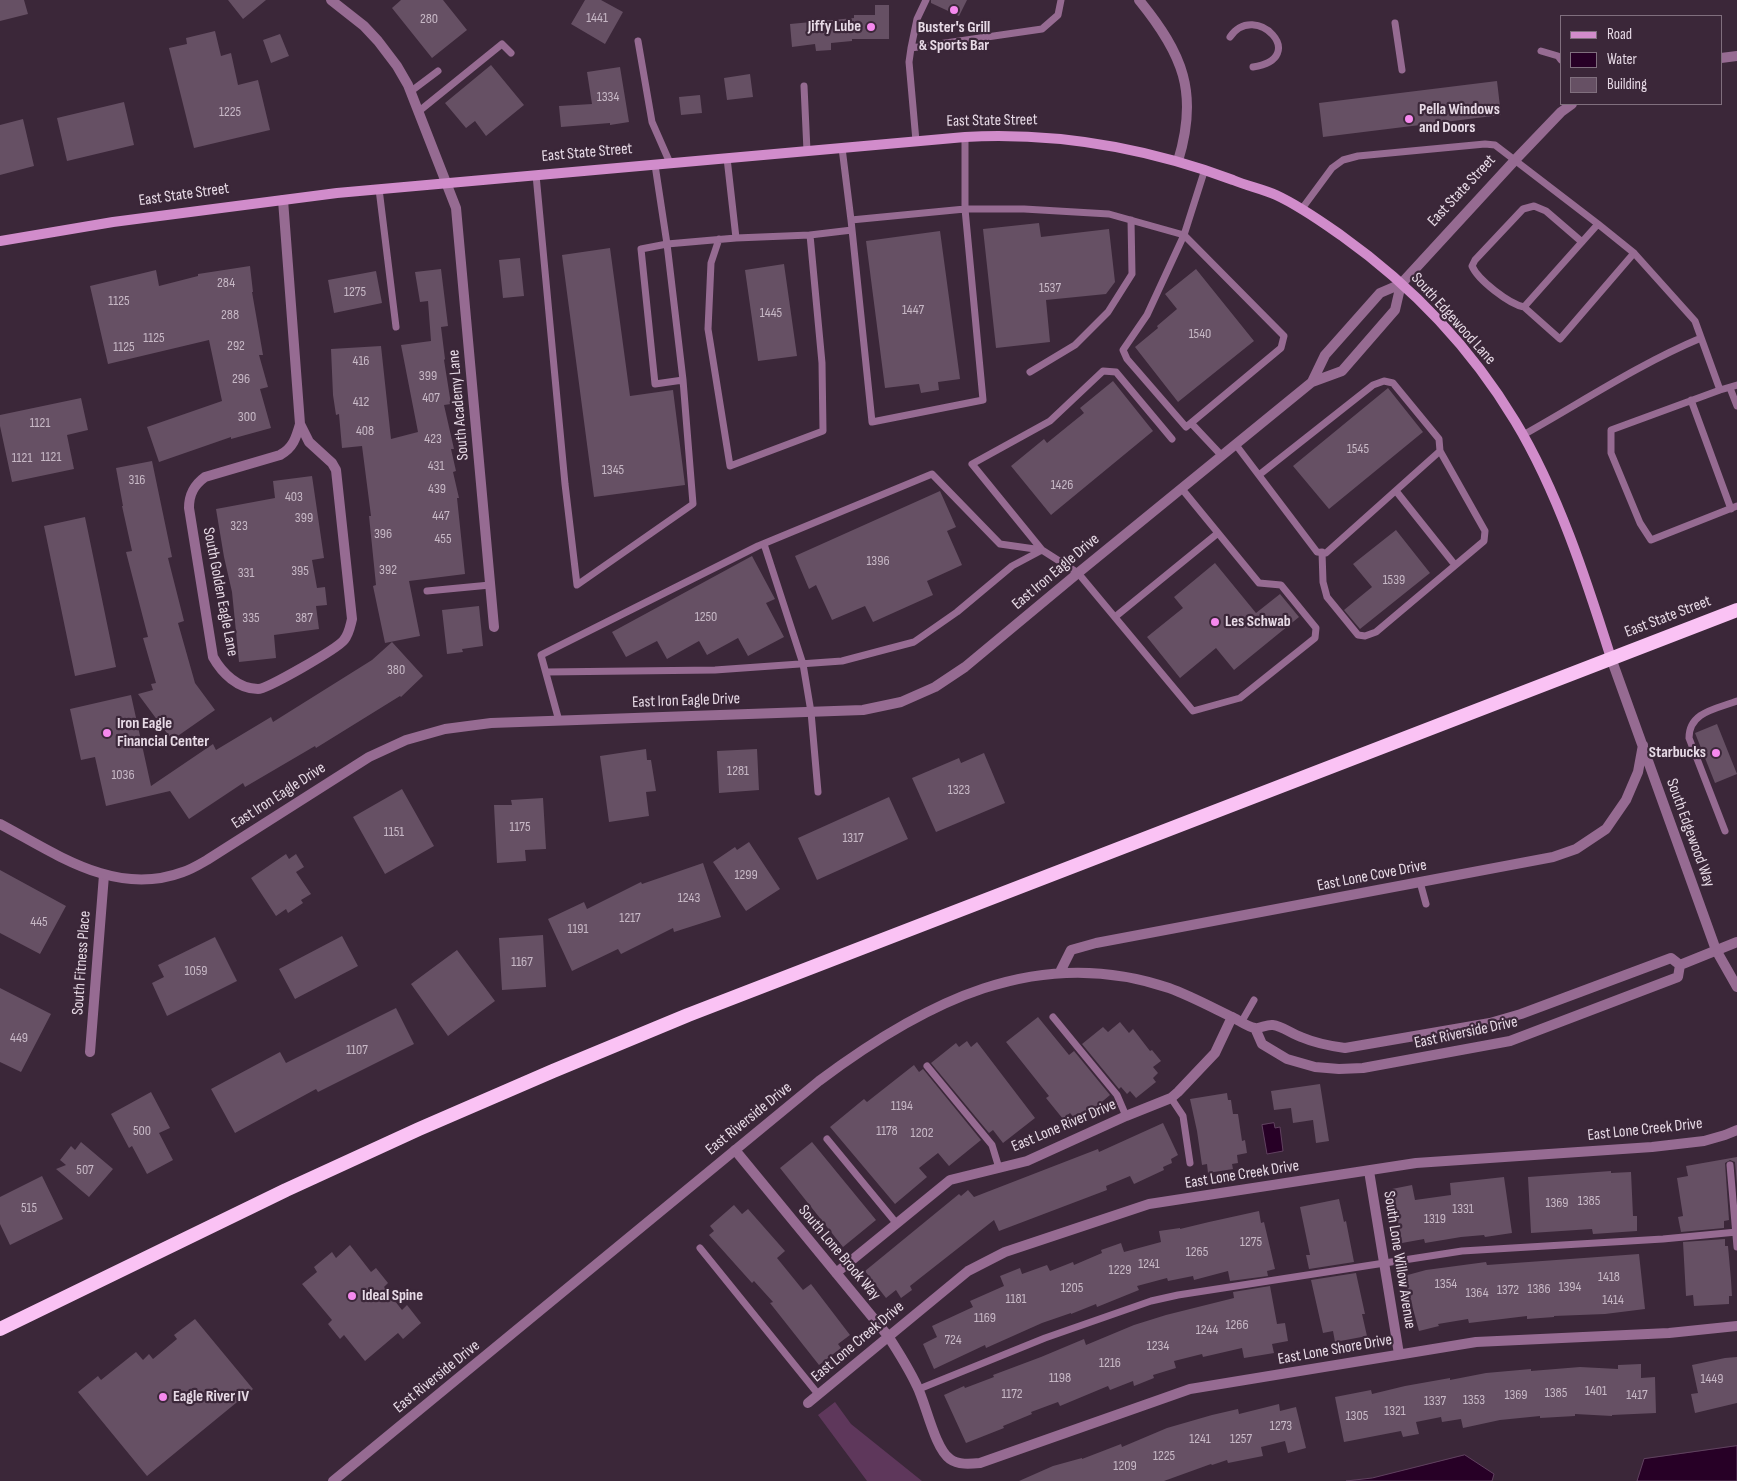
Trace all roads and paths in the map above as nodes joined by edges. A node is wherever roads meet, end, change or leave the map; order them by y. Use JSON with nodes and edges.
{"nodes":[{"id":1,"x":331,"y":0,"type":"edge"},
{"id":2,"x":926,"y":0,"type":"edge"},
{"id":3,"x":1061,"y":0,"type":"edge"},
{"id":4,"x":1139,"y":0,"type":"edge"},
{"id":5,"x":1395,"y":23,"type":"dead end"},
{"id":6,"x":1230,"y":37,"type":"dead end"},
{"id":7,"x":638,"y":41,"type":"dead end"},
{"id":8,"x":911,"y":48,"type":"junction"},
{"id":9,"x":1540,"y":51,"type":"dead end"},
{"id":10,"x":511,"y":54,"type":"dead end"},
{"id":11,"x":1737,"y":56,"type":"edge"},
{"id":12,"x":1722,"y":58,"type":"edge"},
{"id":13,"x":1560,"y":59,"type":"edge"},
{"id":14,"x":1253,"y":67,"type":"dead end"},
{"id":15,"x":1402,"y":70,"type":"dead end"},
{"id":16,"x":438,"y":71,"type":"dead end"},
{"id":17,"x":804,"y":86,"type":"dead end"},
{"id":18,"x":410,"y":92,"type":"junction"},
{"id":19,"x":1571,"y":105,"type":"edge"},
{"id":20,"x":418,"y":112,"type":"junction"},
{"id":21,"x":966,"y":137,"type":"junction"},
{"id":22,"x":916,"y":141,"type":"junction"},
{"id":23,"x":842,"y":148,"type":"junction"},
{"id":24,"x":807,"y":151,"type":"junction"},
{"id":25,"x":727,"y":158,"type":"junction"},
{"id":26,"x":1516,"y":159,"type":"junction"},
{"id":27,"x":1178,"y":161,"type":"junction"},
{"id":28,"x":670,"y":163,"type":"junction"},
{"id":29,"x":655,"y":164,"type":"junction"},
{"id":30,"x":1205,"y":169,"type":"junction"},
{"id":31,"x":536,"y":175,"type":"junction"},
{"id":32,"x":446,"y":183,"type":"junction"},
{"id":33,"x":379,"y":189,"type":"junction"},
{"id":34,"x":283,"y":200,"type":"junction"},
{"id":35,"x":965,"y":210,"type":"junction"},
{"id":36,"x":1301,"y":210,"type":"junction"},
{"id":37,"x":851,"y":220,"type":"junction"},
{"id":38,"x":1131,"y":220,"type":"junction"},
{"id":39,"x":1598,"y":224,"type":"junction"},
{"id":40,"x":852,"y":230,"type":"junction"},
{"id":41,"x":810,"y":235,"type":"junction"},
{"id":42,"x":1184,"y":236,"type":"junction"},
{"id":43,"x":736,"y":238,"type":"junction"},
{"id":44,"x":719,"y":239,"type":"junction"},
{"id":45,"x":0,"y":241,"type":"edge"},
{"id":46,"x":1582,"y":242,"type":"junction"},
{"id":47,"x":667,"y":244,"type":"junction"},
{"id":48,"x":1634,"y":253,"type":"junction"},
{"id":49,"x":1401,"y":284,"type":"junction"},
{"id":50,"x":1524,"y":307,"type":"junction"},
{"id":51,"x":396,"y":327,"type":"dead end"},
{"id":52,"x":1701,"y":338,"type":"junction"},
{"id":53,"x":1030,"y":372,"type":"dead end"},
{"id":54,"x":683,"y":380,"type":"junction"},
{"id":55,"x":1312,"y":382,"type":"junction"},
{"id":56,"x":1734,"y":387,"type":"edge"},
{"id":57,"x":1720,"y":390,"type":"junction"},
{"id":58,"x":1691,"y":400,"type":"junction"},
{"id":59,"x":1737,"y":406,"type":"edge"},
{"id":60,"x":1191,"y":423,"type":"junction"},
{"id":61,"x":300,"y":424,"type":"junction"},
{"id":62,"x":1523,"y":435,"type":"junction"},
{"id":63,"x":1172,"y":439,"type":"dead end"},
{"id":64,"x":1236,"y":445,"type":"junction"},
{"id":65,"x":1440,"y":451,"type":"junction"},
{"id":66,"x":1222,"y":456,"type":"junction"},
{"id":67,"x":1259,"y":475,"type":"junction"},
{"id":68,"x":1182,"y":489,"type":"junction"},
{"id":69,"x":1396,"y":491,"type":"junction"},
{"id":70,"x":1734,"y":508,"type":"edge"},
{"id":71,"x":1218,"y":533,"type":"junction"},
{"id":72,"x":764,"y":544,"type":"junction"},
{"id":73,"x":1042,"y":550,"type":"junction"},
{"id":74,"x":1322,"y":552,"type":"junction"},
{"id":75,"x":1455,"y":565,"type":"junction"},
{"id":76,"x":1078,"y":573,"type":"junction"},
{"id":77,"x":490,"y":585,"type":"junction"},
{"id":78,"x":426,"y":591,"type":"dead end"},
{"id":79,"x":1737,"y":610,"type":"edge"},
{"id":80,"x":1115,"y":617,"type":"junction"},
{"id":81,"x":494,"y":627,"type":"dead end"},
{"id":82,"x":1611,"y":658,"type":"junction"},
{"id":83,"x":803,"y":664,"type":"junction"},
{"id":84,"x":546,"y":672,"type":"junction"},
{"id":85,"x":1737,"y":701,"type":"edge"},
{"id":86,"x":811,"y":712,"type":"junction"},
{"id":87,"x":559,"y":721,"type":"junction"},
{"id":88,"x":1643,"y":746,"type":"junction"},
{"id":89,"x":818,"y":792,"type":"dead end"},
{"id":90,"x":0,"y":824,"type":"edge"},
{"id":91,"x":1725,"y":831,"type":"dead end"},
{"id":92,"x":104,"y":876,"type":"junction"},
{"id":93,"x":1420,"y":882,"type":"junction"},
{"id":94,"x":1426,"y":904,"type":"dead end"},
{"id":95,"x":1737,"y":942,"type":"edge"},
{"id":96,"x":1716,"y":950,"type":"junction"},
{"id":97,"x":1680,"y":965,"type":"junction"},
{"id":98,"x":1060,"y":972,"type":"junction"},
{"id":99,"x":1737,"y":987,"type":"edge"},
{"id":100,"x":1254,"y":1000,"type":"dead end"},
{"id":101,"x":1053,"y":1017,"type":"dead end"},
{"id":102,"x":1237,"y":1019,"type":"junction"},
{"id":103,"x":1254,"y":1028,"type":"junction"},
{"id":104,"x":90,"y":1052,"type":"dead end"},
{"id":105,"x":927,"y":1066,"type":"dead end"},
{"id":106,"x":1171,"y":1098,"type":"junction"},
{"id":107,"x":1126,"y":1116,"type":"junction"},
{"id":108,"x":1737,"y":1130,"type":"edge"},
{"id":109,"x":827,"y":1139,"type":"dead end"},
{"id":110,"x":735,"y":1150,"type":"junction"},
{"id":111,"x":1190,"y":1163,"type":"dead end"},
{"id":112,"x":1730,"y":1165,"type":"dead end"},
{"id":113,"x":999,"y":1168,"type":"junction"},
{"id":114,"x":1369,"y":1171,"type":"junction"},
{"id":115,"x":897,"y":1224,"type":"junction"},
{"id":116,"x":1736,"y":1232,"type":"edge"},
{"id":117,"x":1737,"y":1247,"type":"edge"},
{"id":118,"x":700,"y":1248,"type":"dead end"},
{"id":119,"x":1384,"y":1263,"type":"junction"},
{"id":120,"x":836,"y":1273,"type":"junction"},
{"id":121,"x":23,"y":1319,"type":"junction"},
{"id":122,"x":1737,"y":1326,"type":"edge"},
{"id":123,"x":0,"y":1329,"type":"edge"},
{"id":124,"x":0,"y":1333,"type":"edge"},
{"id":125,"x":888,"y":1336,"type":"junction"},
{"id":126,"x":1399,"y":1354,"type":"junction"},
{"id":127,"x":919,"y":1389,"type":"junction"},
{"id":128,"x":818,"y":1394,"type":"junction"},
{"id":129,"x":808,"y":1403,"type":"dead end"},
{"id":130,"x":951,"y":1460,"type":"joint"},
{"id":131,"x":333,"y":1481,"type":"edge"}],
"edges":[{"from":1,"to":18,"type":"street","name":"South Academy Lane"},
{"from":2,"to":8,"type":"lane"},
{"from":3,"to":8,"type":"lane"},
{"from":4,"to":27,"type":"street"},
{"from":5,"to":15,"type":"lane"},
{"from":6,"to":14,"type":"lane"},
{"from":7,"to":28,"type":"lane"},
{"from":8,"to":22,"type":"lane"},
{"from":9,"to":13,"type":"lane"},
{"from":10,"to":20,"type":"lane"},
{"from":11,"to":12,"type":"street"},
{"from":16,"to":18,"type":"lane"},
{"from":17,"to":24,"type":"lane"},
{"from":18,"to":20,"type":"street","name":"South Academy Lane"},
{"from":19,"to":26,"type":"street","name":"East State Street"},
{"from":20,"to":32,"type":"street","name":"South Academy Lane"},
{"from":21,"to":22,"type":"main road","name":"East State Street"},
{"from":21,"to":27,"type":"main road","name":"East State Street"},
{"from":21,"to":35,"type":"lane"},
{"from":22,"to":23,"type":"main road","name":"East State Street"},
{"from":23,"to":24,"type":"main road","name":"East State Street"},
{"from":23,"to":37,"type":"lane"},
{"from":24,"to":25,"type":"main road","name":"East State Street"},
{"from":25,"to":28,"type":"main road","name":"East State Street"},
{"from":25,"to":43,"type":"lane"},
{"from":26,"to":36,"type":"lane"},
{"from":26,"to":39,"type":"lane"},
{"from":26,"to":49,"type":"street","name":"East State Street"},
{"from":27,"to":30,"type":"main road","name":"South Edgewood Lane"},
{"from":28,"to":29,"type":"main road","name":"East State Street"},
{"from":29,"to":31,"type":"main road","name":"East State Street"},
{"from":29,"to":47,"type":"lane"},
{"from":30,"to":36,"type":"main road","name":"South Edgewood Lane"},
{"from":30,"to":42,"type":"lane"},
{"from":31,"to":32,"type":"main road","name":"East State Street"},
{"from":31,"to":54,"type":"lane"},
{"from":32,"to":33,"type":"main road","name":"East State Street"},
{"from":32,"to":77,"type":"street","name":"South Academy Lane"},
{"from":33,"to":34,"type":"main road","name":"East State Street"},
{"from":33,"to":51,"type":"lane"},
{"from":34,"to":45,"type":"main road","name":"East State Street"},
{"from":34,"to":61,"type":"street","name":"South Golden Eagle Lane"},
{"from":35,"to":37,"type":"lane"},
{"from":35,"to":38,"type":"lane"},
{"from":35,"to":40,"type":"lane"},
{"from":36,"to":49,"type":"main road","name":"South Edgewood Lane"},
{"from":37,"to":40,"type":"lane"},
{"from":38,"to":42,"type":"lane"},
{"from":38,"to":53,"type":"lane"},
{"from":39,"to":46,"type":"lane"},
{"from":39,"to":48,"type":"lane"},
{"from":40,"to":41,"type":"lane"},
{"from":41,"to":43,"type":"lane"},
{"from":41,"to":44,"type":"lane"},
{"from":42,"to":60,"type":"lane"},
{"from":42,"to":60,"type":"lane"},
{"from":43,"to":44,"type":"lane"},
{"from":44,"to":47,"type":"lane"},
{"from":46,"to":50,"type":"lane"},
{"from":46,"to":50,"type":"lane"},
{"from":47,"to":54,"type":"lane"},
{"from":47,"to":54,"type":"lane"},
{"from":48,"to":50,"type":"lane"},
{"from":48,"to":52,"type":"lane"},
{"from":49,"to":55,"type":"street","name":"East Iron Eagle Drive"},
{"from":49,"to":55,"type":"street","name":"East Iron Eagle Drive"},
{"from":49,"to":62,"type":"main road","name":"South Edgewood Lane"},
{"from":52,"to":57,"type":"lane"},
{"from":52,"to":62,"type":"lane"},
{"from":55,"to":64,"type":"street","name":"East Iron Eagle Drive"},
{"from":56,"to":57,"type":"lane"},
{"from":56,"to":59,"type":"lane"},
{"from":57,"to":58,"type":"lane"},
{"from":58,"to":70,"type":"lane"},
{"from":58,"to":70,"type":"lane"},
{"from":60,"to":66,"type":"lane"},
{"from":61,"to":61,"type":"street","name":"South Golden Eagle Lane"},
{"from":62,"to":82,"type":"main road","name":"South Edgewood Lane"},
{"from":63,"to":73,"type":"lane"},
{"from":64,"to":66,"type":"street","name":"East Iron Eagle Drive"},
{"from":64,"to":67,"type":"lane"},
{"from":65,"to":67,"type":"lane"},
{"from":65,"to":69,"type":"lane"},
{"from":65,"to":75,"type":"lane"},
{"from":66,"to":68,"type":"street","name":"East Iron Eagle Drive"},
{"from":67,"to":74,"type":"lane"},
{"from":68,"to":71,"type":"lane"},
{"from":68,"to":76,"type":"street","name":"East Iron Eagle Drive"},
{"from":69,"to":74,"type":"lane"},
{"from":69,"to":75,"type":"lane"},
{"from":71,"to":80,"type":"lane"},
{"from":71,"to":80,"type":"lane"},
{"from":72,"to":73,"type":"lane"},
{"from":72,"to":83,"type":"lane"},
{"from":72,"to":84,"type":"lane"},
{"from":73,"to":76,"type":"lane"},
{"from":73,"to":83,"type":"lane"},
{"from":74,"to":75,"type":"lane"},
{"from":76,"to":80,"type":"lane"},
{"from":76,"to":86,"type":"street","name":"East Iron Eagle Drive"},
{"from":77,"to":78,"type":"lane"},
{"from":77,"to":81,"type":"street","name":"South Academy Lane"},
{"from":79,"to":82,"type":"highway","name":"East State Street"},
{"from":82,"to":88,"type":"street","name":"South Edgewood Way"},
{"from":82,"to":121,"type":"highway","name":"East State Street"},
{"from":83,"to":84,"type":"lane"},
{"from":83,"to":86,"type":"lane"},
{"from":84,"to":87,"type":"lane"},
{"from":85,"to":91,"type":"lane"},
{"from":86,"to":87,"type":"street","name":"East Iron Eagle Drive"},
{"from":86,"to":89,"type":"lane"},
{"from":87,"to":92,"type":"street","name":"East Iron Eagle Drive"},
{"from":88,"to":93,"type":"street","name":"East Lone Cove Drive"},
{"from":88,"to":96,"type":"street","name":"South Edgewood Way"},
{"from":90,"to":92,"type":"street","name":"East Iron Eagle Drive"},
{"from":92,"to":104,"type":"street","name":"South Fitness Place"},
{"from":93,"to":94,"type":"lane"},
{"from":93,"to":98,"type":"street","name":"East Lone Cove Drive"},
{"from":95,"to":96,"type":"street","name":"East Riverside Drive"},
{"from":96,"to":97,"type":"street","name":"East Riverside Drive"},
{"from":96,"to":99,"type":"street","name":"South Edgewood Way"},
{"from":97,"to":103,"type":"street","name":"East Riverside Drive"},
{"from":97,"to":103,"type":"street","name":"East Riverside Drive"},
{"from":98,"to":102,"type":"street","name":"East Riverside Drive"},
{"from":98,"to":110,"type":"street","name":"East Riverside Drive"},
{"from":100,"to":102,"type":"lane"},
{"from":101,"to":107,"type":"lane"},
{"from":102,"to":103,"type":"street","name":"East Riverside Drive"},
{"from":102,"to":106,"type":"street","name":"East Lone River Drive"},
{"from":105,"to":113,"type":"lane"},
{"from":106,"to":107,"type":"street","name":"East Lone River Drive"},
{"from":106,"to":111,"type":"lane"},
{"from":107,"to":113,"type":"street","name":"East Lone River Drive"},
{"from":108,"to":114,"type":"street","name":"East Lone Creek Drive"},
{"from":109,"to":115,"type":"lane"},
{"from":110,"to":120,"type":"street","name":"South Lone Brook Way"},
{"from":110,"to":131,"type":"street","name":"East Riverside Drive"},
{"from":112,"to":116,"type":"lane"},
{"from":113,"to":115,"type":"street","name":"East Lone River Drive"},
{"from":114,"to":119,"type":"street","name":"South Lone Willow Avenue"},
{"from":114,"to":125,"type":"street","name":"East Lone Creek Drive"},
{"from":115,"to":120,"type":"street","name":"East Lone River Drive"},
{"from":116,"to":117,"type":"lane"},
{"from":116,"to":119,"type":"lane"},
{"from":118,"to":128,"type":"lane"},
{"from":119,"to":126,"type":"street","name":"South Lone Willow Avenue"},
{"from":119,"to":127,"type":"lane"},
{"from":120,"to":125,"type":"street","name":"South Lone Brook Way"},
{"from":121,"to":123,"type":"highway"},
{"from":121,"to":124,"type":"highway"},
{"from":122,"to":126,"type":"street","name":"East Lone Shore Drive"},
{"from":125,"to":127,"type":"street","name":"South Lone Brook Way"},
{"from":125,"to":128,"type":"street","name":"East Lone Creek Drive"},
{"from":126,"to":130,"type":"street","name":"East Lone Shore Drive"},
{"from":127,"to":130,"type":"street","name":"South Lone Brook Way"},
{"from":128,"to":129,"type":"street","name":"East Lone Creek Drive"}]}
